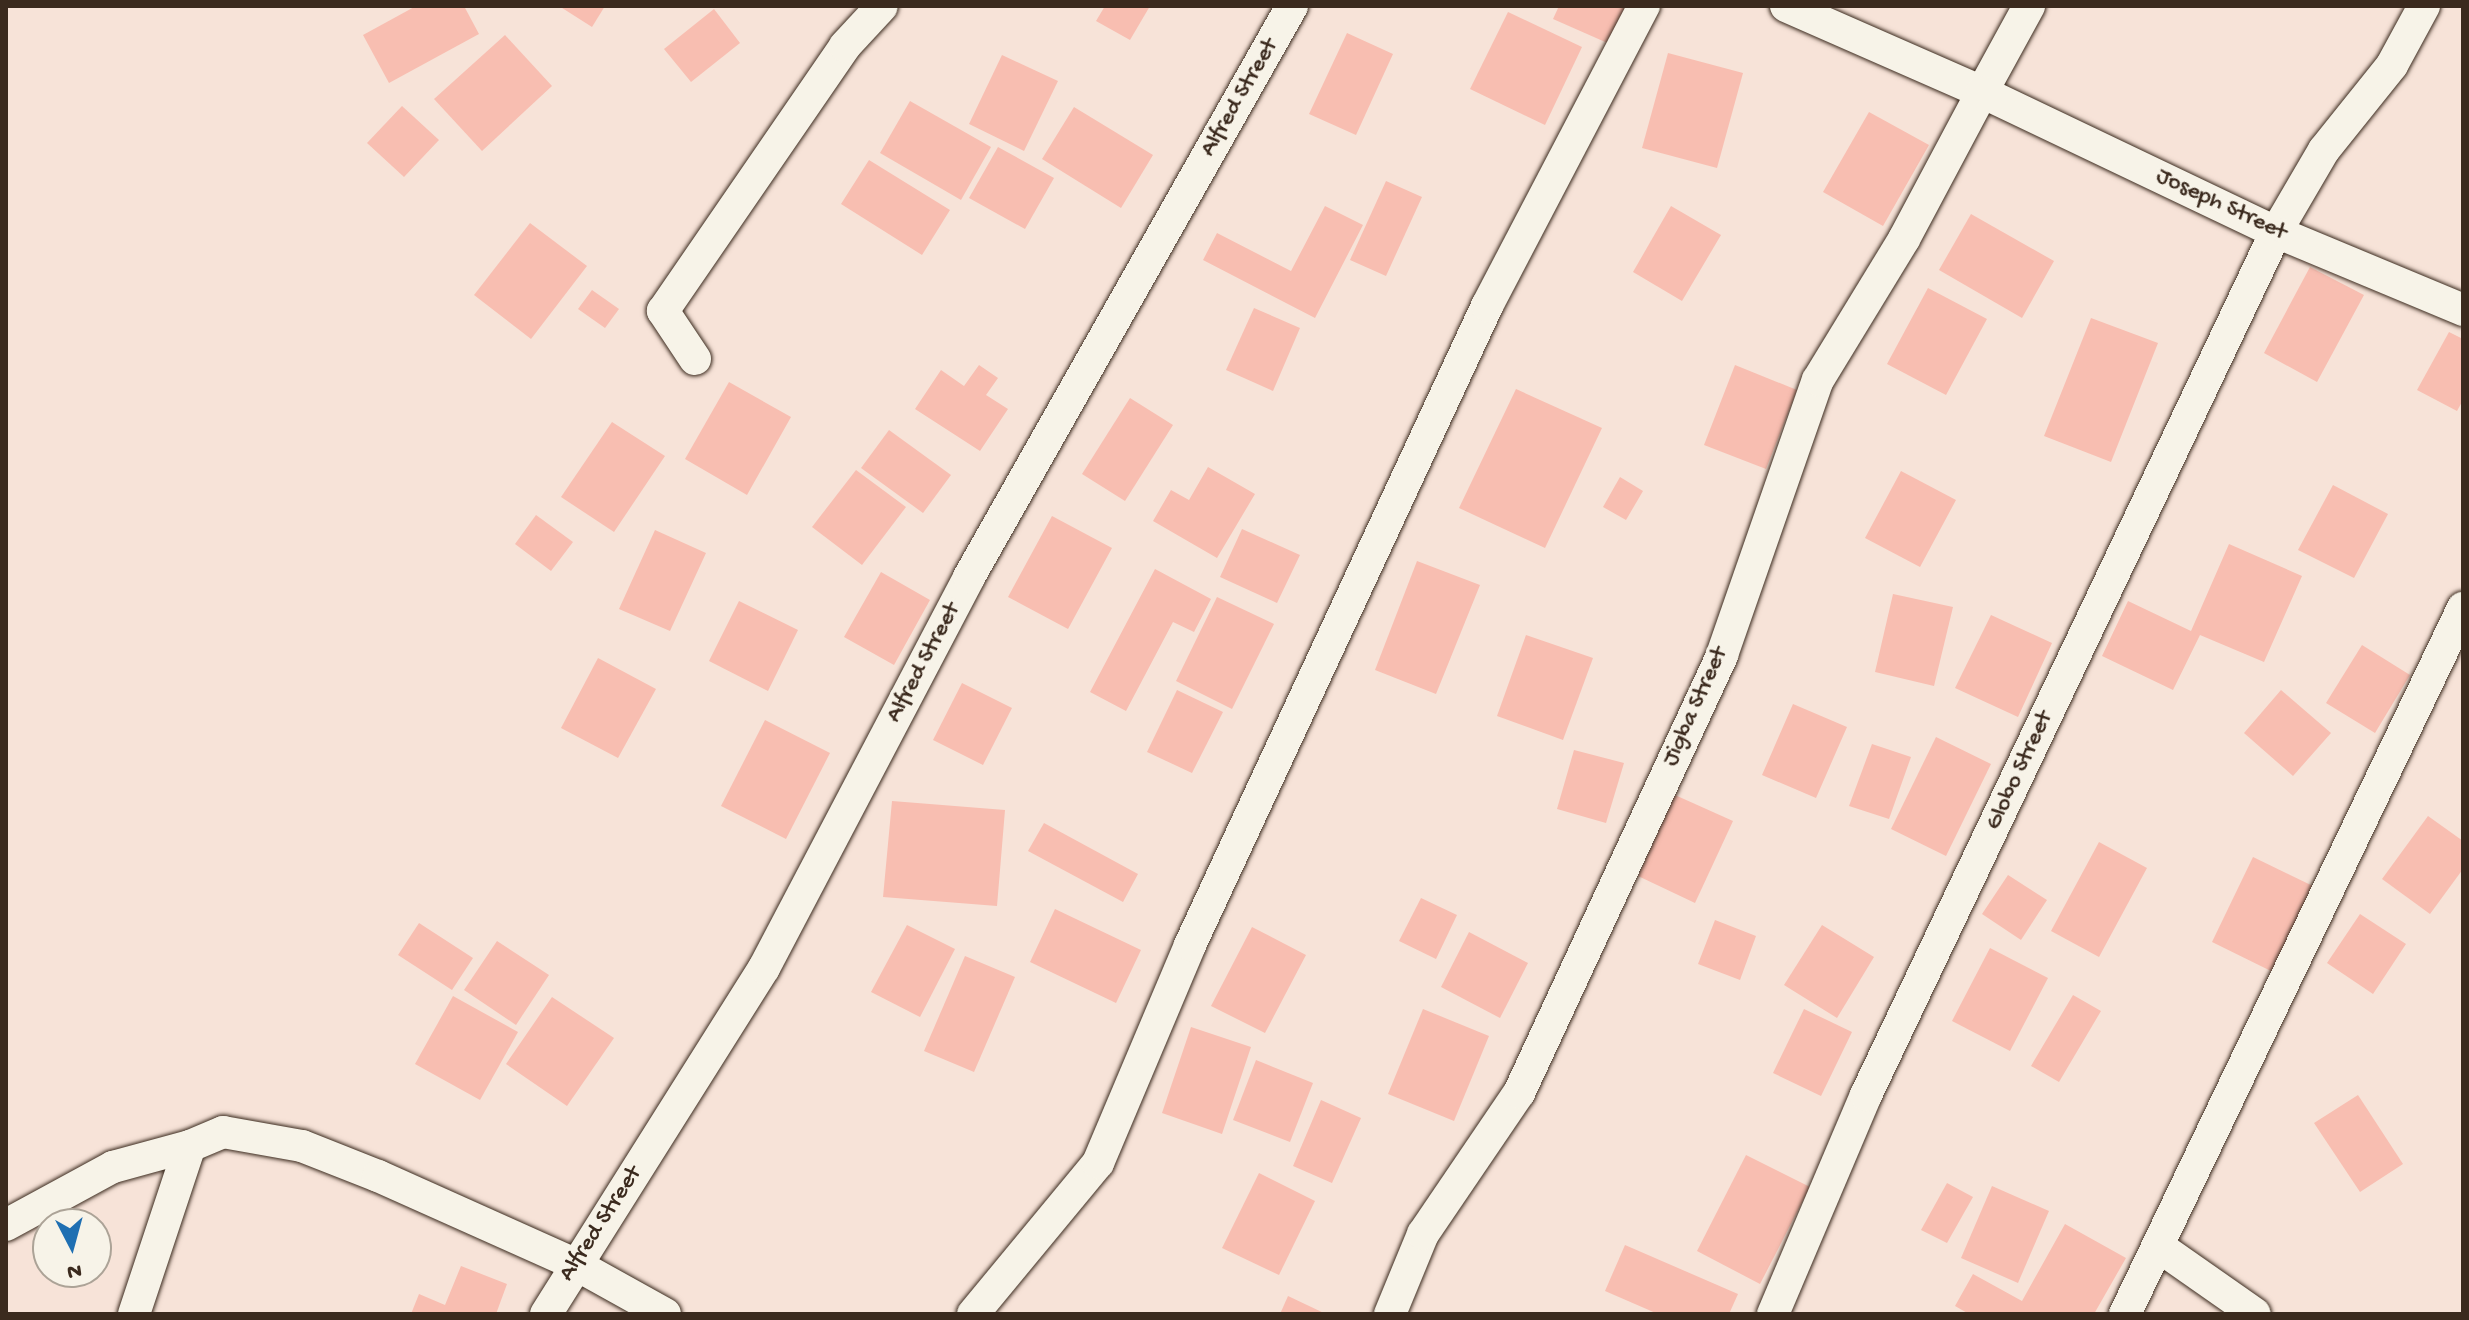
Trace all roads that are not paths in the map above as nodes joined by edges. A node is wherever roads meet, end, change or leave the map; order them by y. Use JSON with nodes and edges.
{"nodes":[{"id":1,"x":882,"y":6,"type":"edge"},
{"id":2,"x":1292,"y":6,"type":"edge"},
{"id":3,"x":1644,"y":6,"type":"edge"},
{"id":4,"x":1786,"y":6,"type":"edge"},
{"id":5,"x":2029,"y":6,"type":"edge"},
{"id":6,"x":2424,"y":6,"type":"edge"},
{"id":7,"x":1982,"y":92,"type":"junction"},
{"id":8,"x":2276,"y":232,"type":"junction"},
{"id":9,"x":2463,"y":310,"type":"edge"},
{"id":10,"x":695,"y":359,"type":"dead end"},
{"id":11,"x":2463,"y":608,"type":"edge"},
{"id":12,"x":190,"y":1146,"type":"junction"},
{"id":13,"x":6,"y":1225,"type":"edge"},
{"id":14,"x":2158,"y":1246,"type":"junction"},
{"id":15,"x":575,"y":1264,"type":"junction"},
{"id":16,"x":134,"y":1314,"type":"edge"},
{"id":17,"x":546,"y":1314,"type":"edge"},
{"id":18,"x":665,"y":1314,"type":"edge"},
{"id":19,"x":973,"y":1314,"type":"edge"},
{"id":20,"x":1390,"y":1314,"type":"edge"},
{"id":21,"x":1773,"y":1314,"type":"edge"},
{"id":22,"x":2125,"y":1314,"type":"edge"},
{"id":23,"x":2255,"y":1314,"type":"edge"}],
"edges":[{"from":1,"to":10,"type":"street"},
{"from":2,"to":15,"type":"street","name":"Alfred Street"},
{"from":3,"to":19,"type":"street"},
{"from":4,"to":7,"type":"street","name":"Joseph Street"},
{"from":5,"to":7,"type":"street","name":"Jigba Street"},
{"from":6,"to":8,"type":"street","name":"Globo Street"},
{"from":7,"to":8,"type":"street","name":"Joseph Street"},
{"from":7,"to":20,"type":"street","name":"Jigba Street"},
{"from":8,"to":9,"type":"street","name":"Joseph Street"},
{"from":8,"to":21,"type":"street","name":"Globo Street"},
{"from":11,"to":14,"type":"street"},
{"from":12,"to":13,"type":"street"},
{"from":12,"to":15,"type":"street"},
{"from":12,"to":16,"type":"street"},
{"from":14,"to":22,"type":"street"},
{"from":14,"to":23,"type":"street"},
{"from":15,"to":17,"type":"street","name":"Alfred Street"},
{"from":15,"to":18,"type":"street"}]}
